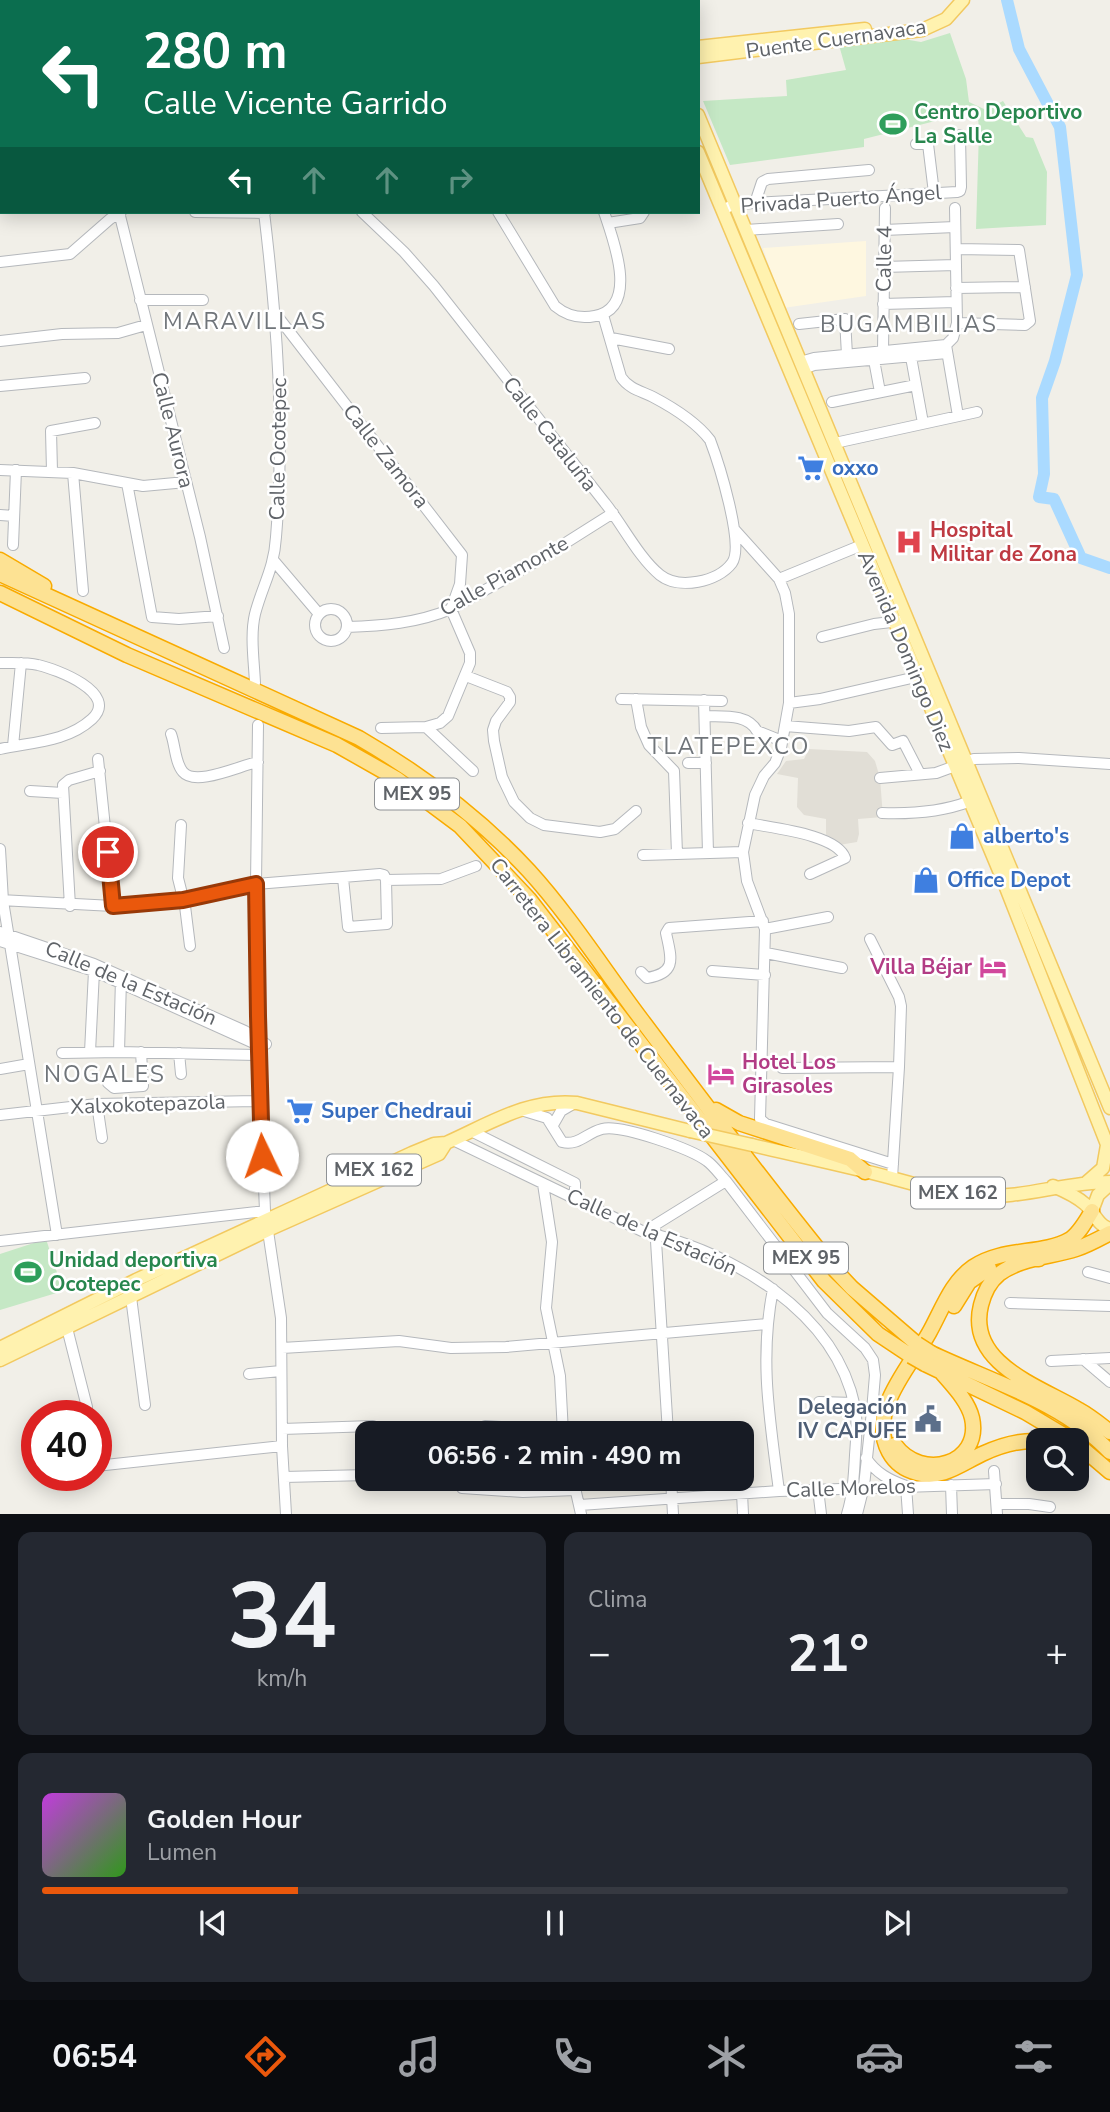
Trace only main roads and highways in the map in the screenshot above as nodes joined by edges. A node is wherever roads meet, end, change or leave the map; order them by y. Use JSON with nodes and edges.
{"nodes":[{"id":1,"x":955,"y":0,"type":"edge"},
{"id":2,"x":963,"y":0,"type":"edge"},
{"id":3,"x":784,"y":43,"type":"junction"},
{"id":4,"x":700,"y":47,"type":"edge"},
{"id":5,"x":700,"y":57,"type":"edge"},
{"id":6,"x":700,"y":120,"type":"edge"},
{"id":7,"x":700,"y":157,"type":"edge"},
{"id":8,"x":837,"y":468,"type":"junction"},
{"id":9,"x":0,"y":560,"type":"edge"},
{"id":10,"x":0,"y":574,"type":"edge"},
{"id":11,"x":0,"y":593,"type":"edge"},
{"id":12,"x":0,"y":602,"type":"edge"},
{"id":13,"x":901,"y":621,"type":"junction"},
{"id":14,"x":124,"y":631,"type":"junction"},
{"id":15,"x":82,"y":634,"type":"junction"},
{"id":16,"x":963,"y":758,"type":"junction"},
{"id":17,"x":694,"y":1089,"type":"junction"},
{"id":18,"x":1110,"y":1107,"type":"edge"},
{"id":19,"x":1095,"y":1113,"type":"junction"},
{"id":20,"x":1109,"y":1149,"type":"edge"},
{"id":21,"x":865,"y":1172,"type":"junction"},
{"id":22,"x":1087,"y":1182,"type":"junction"},
{"id":23,"x":1110,"y":1183,"type":"edge"},
{"id":24,"x":1053,"y":1186,"type":"junction"},
{"id":25,"x":1092,"y":1211,"type":"junction"},
{"id":26,"x":267,"y":1220,"type":"junction"},
{"id":27,"x":1110,"y":1231,"type":"edge"},
{"id":28,"x":1039,"y":1259,"type":"junction"},
{"id":29,"x":0,"y":1348,"type":"edge"},
{"id":30,"x":914,"y":1350,"type":"junction"},
{"id":31,"x":928,"y":1358,"type":"junction"},
{"id":32,"x":0,"y":1360,"type":"edge"},
{"id":33,"x":942,"y":1373,"type":"junction"},
{"id":34,"x":1052,"y":1428,"type":"edge"},
{"id":35,"x":1110,"y":1432,"type":"edge"},
{"id":36,"x":1026,"y":1442,"type":"edge"},
{"id":37,"x":1110,"y":1452,"type":"edge"},
{"id":38,"x":1089,"y":1454,"type":"edge"},
{"id":39,"x":1089,"y":1458,"type":"edge"},
{"id":40,"x":1108,"y":1469,"type":"edge"}],
"edges":[{"from":1,"to":3,"type":"main road","name":"Puente Cuernavaca"},
{"from":2,"to":3,"type":"main road","name":"Puente Cuernavaca"},
{"from":3,"to":4,"type":"main road","name":"Puente Cuernavaca"},
{"from":3,"to":5,"type":"main road","name":"Puente Cuernavaca"},
{"from":6,"to":8,"type":"main road","name":"Avenida Domingo Diez"},
{"from":7,"to":8,"type":"main road","name":"Avenida Domingo Diez"},
{"from":8,"to":13,"type":"main road","name":"Avenida Domingo Diez"},
{"from":8,"to":13,"type":"main road","name":"Avenida Domingo Diez"},
{"from":9,"to":14,"type":"highway"},
{"from":10,"to":14,"type":"highway","name":"Carretera Libramiento de Cuernavaca","number":"MEX 95"},
{"from":11,"to":15,"type":"highway","name":"Carretera Libramiento de Cuernavaca","number":"MEX 95"},
{"from":12,"to":15,"type":"highway"},
{"from":13,"to":16,"type":"main road","name":"Avenida Domingo Diez"},
{"from":13,"to":16,"type":"main road","name":"Avenida Domingo Diez"},
{"from":14,"to":17,"type":"highway","name":"Carretera Libramiento de Cuernavaca","number":"MEX 95"},
{"from":15,"to":30,"type":"highway","name":"Carretera Libramiento de Cuernavaca","number":"MEX 95"},
{"from":16,"to":18,"type":"main road","name":"Avenida Domingo Diez"},
{"from":16,"to":19,"type":"main road","name":"Avenida Domingo Diez"},
{"from":17,"to":21,"type":"highway"},
{"from":17,"to":30,"type":"highway","name":"Carretera Libramiento de Cuernavaca","number":"MEX 95"},
{"from":18,"to":19,"type":"main road"},
{"from":19,"to":20,"type":"main road","name":"Avenida Domingo Diez"},
{"from":20,"to":22,"type":"main road"},
{"from":21,"to":24,"type":"main road","number":"MEX 162"},
{"from":21,"to":26,"type":"main road","number":"MEX 162","bridge":true},
{"from":22,"to":23,"type":"main road","number":"MEX 162"},
{"from":22,"to":24,"type":"main road","number":"MEX 162"},
{"from":23,"to":25,"type":"main road"},
{"from":24,"to":25,"type":"main road"},
{"from":25,"to":27,"type":"main road"},
{"from":25,"to":36,"type":"highway"},
{"from":26,"to":29,"type":"main road","number":"MEX 162"},
{"from":26,"to":32,"type":"main road","number":"MEX 162"},
{"from":27,"to":28,"type":"highway"},
{"from":28,"to":33,"type":"highway"},
{"from":28,"to":35,"type":"highway"},
{"from":30,"to":31,"type":"highway","name":"Carretera Libramiento de Cuernavaca","number":"MEX 95","bridge":true},
{"from":31,"to":33,"type":"highway","name":"Carretera Libramiento de Cuernavaca","number":"MEX 95"},
{"from":31,"to":37,"type":"highway","name":"Carretera Libramiento de Cuernavaca","number":"MEX 95"},
{"from":33,"to":34,"type":"highway","name":"Carretera Libramiento de Cuernavaca","number":"MEX 95"},
{"from":38,"to":40,"type":"highway"},
{"from":39,"to":40,"type":"highway"}]}
